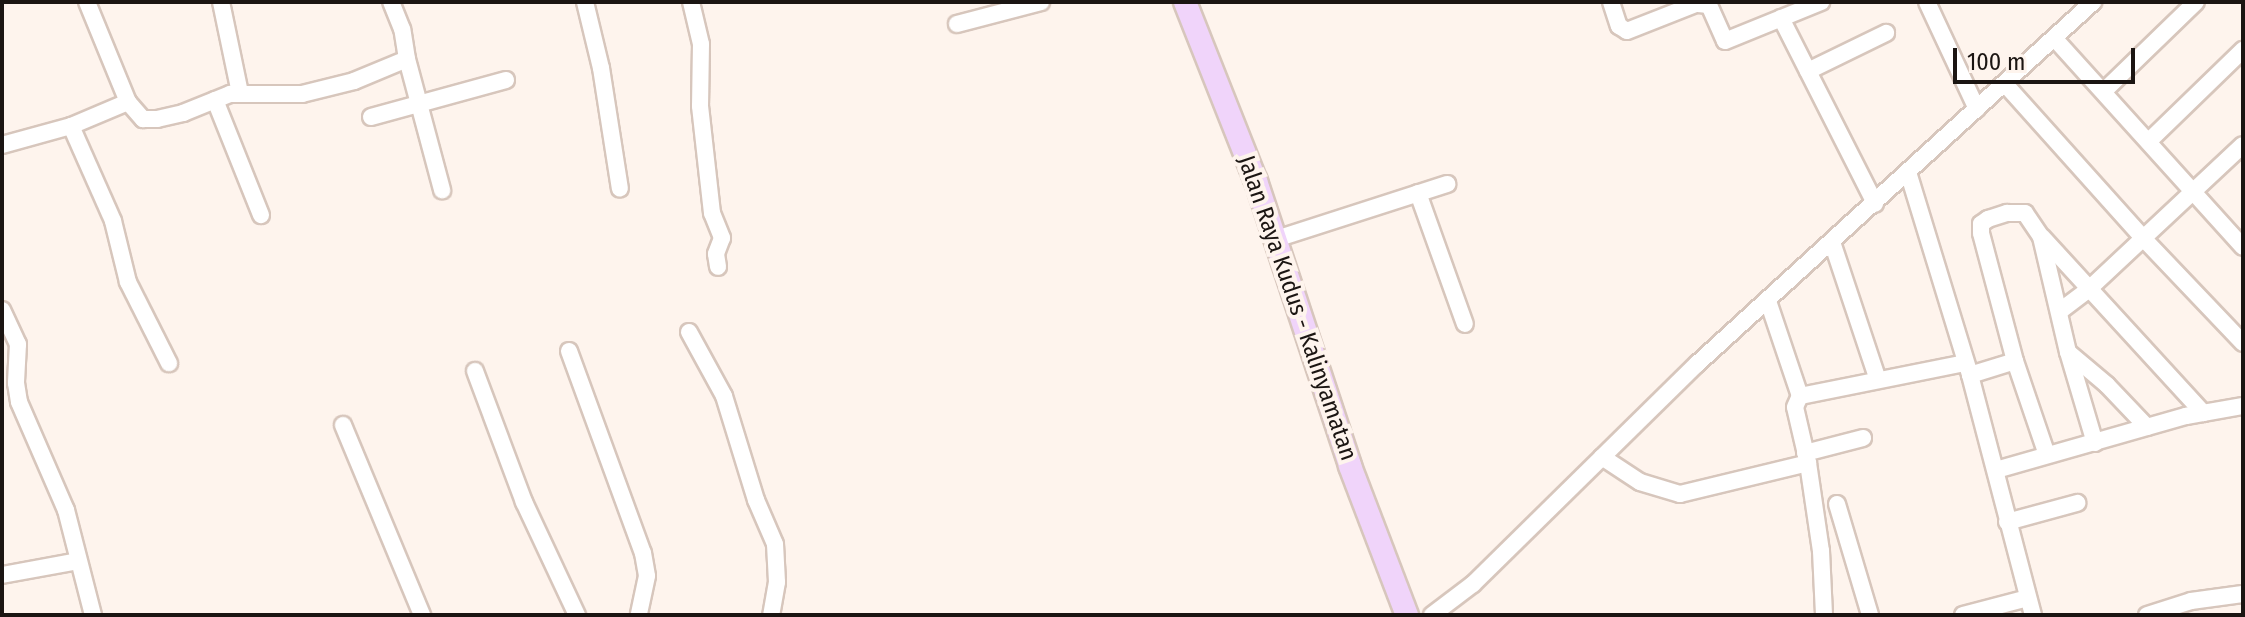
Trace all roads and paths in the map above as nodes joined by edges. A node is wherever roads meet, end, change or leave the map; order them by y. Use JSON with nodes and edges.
{"nodes":[{"id":1,"x":87,"y":2,"type":"edge"},
{"id":2,"x":221,"y":2,"type":"edge"},
{"id":3,"x":391,"y":2,"type":"edge"},
{"id":4,"x":585,"y":2,"type":"edge"},
{"id":5,"x":691,"y":2,"type":"edge"},
{"id":6,"x":1041,"y":2,"type":"edge"},
{"id":7,"x":1185,"y":2,"type":"edge"},
{"id":8,"x":1611,"y":2,"type":"edge"},
{"id":9,"x":1821,"y":2,"type":"edge"},
{"id":10,"x":1927,"y":2,"type":"edge"},
{"id":11,"x":2093,"y":2,"type":"edge"},
{"id":12,"x":2196,"y":2,"type":"edge"},
{"id":13,"x":1699,"y":3,"type":"edge"},
{"id":14,"x":1781,"y":18,"type":"junction"},
{"id":15,"x":957,"y":24,"type":"dead end"},
{"id":16,"x":1886,"y":33,"type":"dead end"},
{"id":17,"x":2055,"y":39,"type":"junction"},
{"id":18,"x":2243,"y":50,"type":"edge"},
{"id":19,"x":407,"y":59,"type":"junction"},
{"id":20,"x":1808,"y":71,"type":"junction"},
{"id":21,"x":506,"y":80,"type":"dead end"},
{"id":22,"x":2005,"y":84,"type":"junction"},
{"id":23,"x":2104,"y":91,"type":"junction"},
{"id":24,"x":240,"y":93,"type":"junction"},
{"id":25,"x":215,"y":100,"type":"junction"},
{"id":26,"x":128,"y":102,"type":"junction"},
{"id":27,"x":418,"y":103,"type":"junction"},
{"id":28,"x":1977,"y":109,"type":"junction"},
{"id":29,"x":371,"y":117,"type":"dead end"},
{"id":30,"x":71,"y":126,"type":"junction"},
{"id":31,"x":2149,"y":141,"type":"junction"},
{"id":32,"x":2,"y":145,"type":"edge"},
{"id":33,"x":2243,"y":145,"type":"edge"},
{"id":34,"x":1908,"y":172,"type":"junction"},
{"id":35,"x":1447,"y":184,"type":"dead end"},
{"id":36,"x":620,"y":189,"type":"dead end"},
{"id":37,"x":442,"y":190,"type":"dead end"},
{"id":38,"x":2193,"y":191,"type":"junction"},
{"id":39,"x":1418,"y":193,"type":"junction"},
{"id":40,"x":1875,"y":203,"type":"junction"},
{"id":41,"x":261,"y":215,"type":"dead end"},
{"id":42,"x":2041,"y":237,"type":"junction"},
{"id":43,"x":2143,"y":238,"type":"junction"},
{"id":44,"x":1276,"y":239,"type":"junction"},
{"id":45,"x":1832,"y":242,"type":"junction"},
{"id":46,"x":2243,"y":247,"type":"edge"},
{"id":47,"x":718,"y":267,"type":"dead end"},
{"id":48,"x":2090,"y":288,"type":"junction"},
{"id":49,"x":1768,"y":301,"type":"junction"},
{"id":50,"x":2,"y":310,"type":"edge"},
{"id":51,"x":2060,"y":311,"type":"junction"},
{"id":52,"x":1465,"y":324,"type":"dead end"},
{"id":53,"x":689,"y":332,"type":"dead end"},
{"id":54,"x":2243,"y":343,"type":"edge"},
{"id":55,"x":569,"y":351,"type":"dead end"},
{"id":56,"x":2068,"y":352,"type":"junction"},
{"id":57,"x":2015,"y":361,"type":"junction"},
{"id":58,"x":169,"y":363,"type":"dead end"},
{"id":59,"x":1967,"y":369,"type":"junction"},
{"id":60,"x":475,"y":371,"type":"dead end"},
{"id":61,"x":1878,"y":380,"type":"junction"},
{"id":62,"x":1800,"y":396,"type":"junction"},
{"id":63,"x":2243,"y":406,"type":"edge"},
{"id":64,"x":2203,"y":413,"type":"junction"},
{"id":65,"x":343,"y":425,"type":"dead end"},
{"id":66,"x":2147,"y":427,"type":"junction"},
{"id":67,"x":1863,"y":438,"type":"dead end"},
{"id":68,"x":2095,"y":443,"type":"junction"},
{"id":69,"x":2047,"y":455,"type":"junction"},
{"id":70,"x":1602,"y":457,"type":"junction"},
{"id":71,"x":1807,"y":458,"type":"junction"},
{"id":72,"x":1996,"y":470,"type":"junction"},
{"id":73,"x":2077,"y":503,"type":"dead end"},
{"id":74,"x":1837,"y":504,"type":"dead end"},
{"id":75,"x":2007,"y":522,"type":"junction"},
{"id":76,"x":78,"y":561,"type":"junction"},
{"id":77,"x":2,"y":575,"type":"edge"},
{"id":78,"x":2243,"y":594,"type":"edge"},
{"id":79,"x":2028,"y":598,"type":"junction"},
{"id":80,"x":93,"y":615,"type":"edge"},
{"id":81,"x":422,"y":615,"type":"edge"},
{"id":82,"x":577,"y":615,"type":"edge"},
{"id":83,"x":639,"y":615,"type":"edge"},
{"id":84,"x":771,"y":615,"type":"edge"},
{"id":85,"x":1407,"y":615,"type":"edge"},
{"id":86,"x":1432,"y":615,"type":"edge"},
{"id":87,"x":1824,"y":615,"type":"edge"},
{"id":88,"x":1870,"y":615,"type":"edge"},
{"id":89,"x":1963,"y":615,"type":"edge"},
{"id":90,"x":2033,"y":615,"type":"edge"},
{"id":91,"x":2147,"y":615,"type":"edge"}],
"edges":[{"from":1,"to":26,"type":"street"},
{"from":2,"to":24,"type":"street"},
{"from":3,"to":19,"type":"street"},
{"from":4,"to":36,"type":"street"},
{"from":5,"to":47,"type":"street"},
{"from":6,"to":15,"type":"street"},
{"from":7,"to":44,"type":"main road","name":"Jalan Raya Kudus - Kalinyamatan"},
{"from":8,"to":13,"type":"street"},
{"from":9,"to":14,"type":"street"},
{"from":10,"to":28,"type":"street"},
{"from":11,"to":17,"type":"street"},
{"from":12,"to":23,"type":"street"},
{"from":13,"to":14,"type":"street"},
{"from":14,"to":20,"type":"street"},
{"from":16,"to":20,"type":"street"},
{"from":17,"to":22,"type":"street"},
{"from":17,"to":23,"type":"street"},
{"from":18,"to":31,"type":"street"},
{"from":19,"to":24,"type":"street"},
{"from":19,"to":27,"type":"street"},
{"from":20,"to":40,"type":"street"},
{"from":21,"to":27,"type":"street"},
{"from":22,"to":28,"type":"street"},
{"from":22,"to":43,"type":"street"},
{"from":23,"to":31,"type":"street"},
{"from":24,"to":25,"type":"street"},
{"from":25,"to":26,"type":"street"},
{"from":25,"to":41,"type":"street"},
{"from":26,"to":30,"type":"street"},
{"from":27,"to":29,"type":"street"},
{"from":27,"to":37,"type":"street"},
{"from":28,"to":34,"type":"street"},
{"from":30,"to":32,"type":"street"},
{"from":30,"to":58,"type":"street"},
{"from":31,"to":38,"type":"street"},
{"from":33,"to":38,"type":"street"},
{"from":34,"to":40,"type":"street"},
{"from":34,"to":59,"type":"street"},
{"from":35,"to":39,"type":"street"},
{"from":38,"to":43,"type":"street"},
{"from":38,"to":46,"type":"street"},
{"from":39,"to":44,"type":"street"},
{"from":39,"to":52,"type":"street"},
{"from":40,"to":45,"type":"street"},
{"from":42,"to":48,"type":"street"},
{"from":42,"to":51,"type":"street"},
{"from":42,"to":57,"type":"street"},
{"from":43,"to":48,"type":"street"},
{"from":43,"to":54,"type":"street"},
{"from":44,"to":85,"type":"main road","name":"Jalan Raya Kudus - Kalinyamatan"},
{"from":45,"to":49,"type":"street"},
{"from":45,"to":61,"type":"street"},
{"from":48,"to":51,"type":"street"},
{"from":48,"to":64,"type":"street"},
{"from":49,"to":62,"type":"street"},
{"from":49,"to":70,"type":"street"},
{"from":50,"to":76,"type":"street"},
{"from":51,"to":56,"type":"street"},
{"from":53,"to":84,"type":"street"},
{"from":55,"to":83,"type":"street"},
{"from":56,"to":66,"type":"street"},
{"from":56,"to":68,"type":"street"},
{"from":57,"to":59,"type":"street"},
{"from":57,"to":69,"type":"street"},
{"from":59,"to":61,"type":"street"},
{"from":59,"to":72,"type":"street"},
{"from":60,"to":82,"type":"street"},
{"from":61,"to":62,"type":"street"},
{"from":62,"to":71,"type":"street"},
{"from":63,"to":64,"type":"street"},
{"from":64,"to":66,"type":"street"},
{"from":65,"to":81,"type":"street"},
{"from":66,"to":68,"type":"street"},
{"from":67,"to":71,"type":"street"},
{"from":68,"to":69,"type":"street"},
{"from":69,"to":72,"type":"street"},
{"from":70,"to":71,"type":"street"},
{"from":70,"to":86,"type":"street"},
{"from":71,"to":87,"type":"street"},
{"from":72,"to":75,"type":"street"},
{"from":73,"to":75,"type":"street"},
{"from":74,"to":88,"type":"street"},
{"from":75,"to":79,"type":"street"},
{"from":76,"to":77,"type":"street"},
{"from":76,"to":80,"type":"street"},
{"from":78,"to":91,"type":"street"},
{"from":79,"to":89,"type":"street"},
{"from":79,"to":90,"type":"street"}]}
